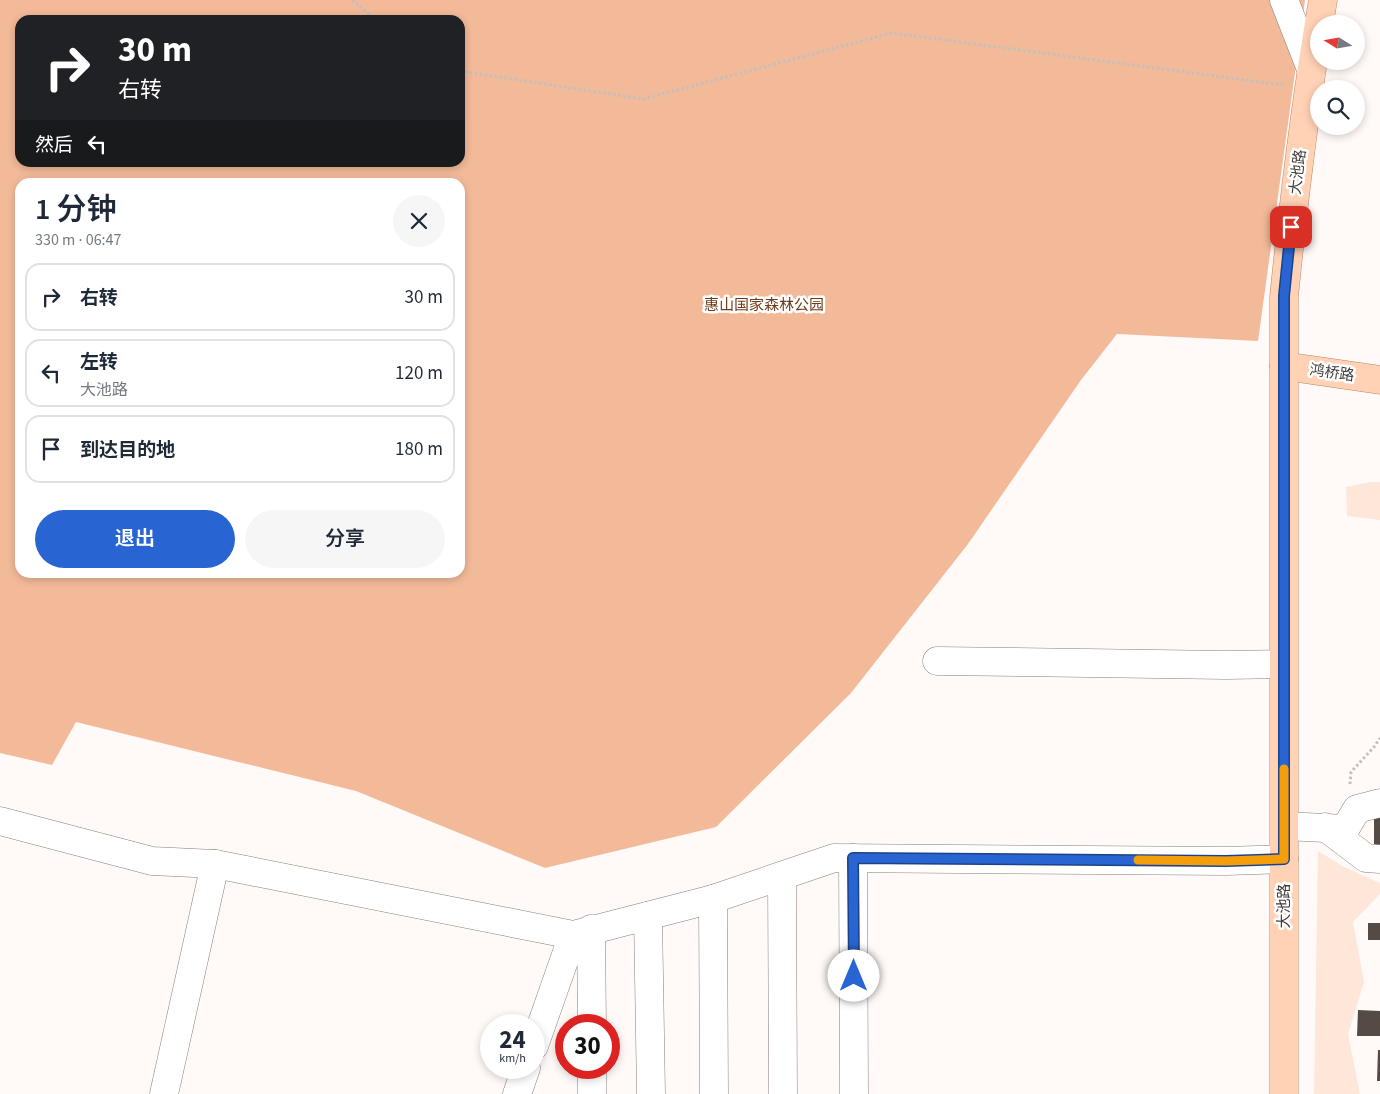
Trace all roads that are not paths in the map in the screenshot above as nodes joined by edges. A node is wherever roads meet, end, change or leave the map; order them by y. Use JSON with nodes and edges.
{"nodes":[{"id":1,"x":1284,"y":0,"type":"edge"},
{"id":2,"x":1323,"y":0,"type":"edge"},
{"id":3,"x":1310,"y":79,"type":"junction"},
{"id":4,"x":1284,"y":366,"type":"junction"},
{"id":5,"x":1380,"y":380,"type":"edge"},
{"id":6,"x":937,"y":662,"type":"dead end"},
{"id":7,"x":1283,"y":664,"type":"junction"},
{"id":8,"x":1380,"y":803,"type":"edge"},
{"id":9,"x":0,"y":821,"type":"edge"},
{"id":10,"x":1285,"y":826,"type":"junction"},
{"id":11,"x":1325,"y":827,"type":"junction"},
{"id":12,"x":853,"y":858,"type":"junction"},
{"id":13,"x":1284,"y":859,"type":"junction"},
{"id":14,"x":1380,"y":859,"type":"edge"},
{"id":15,"x":215,"y":864,"type":"junction"},
{"id":16,"x":782,"y":877,"type":"junction"},
{"id":17,"x":714,"y":899,"type":"junction"},
{"id":18,"x":648,"y":916,"type":"junction"},
{"id":19,"x":582,"y":932,"type":"junction"},
{"id":20,"x":591,"y":1014,"type":"edge"},
{"id":21,"x":545,"y":1020,"type":"edge"},
{"id":22,"x":522,"y":1079,"type":"edge"},
{"id":23,"x":592,"y":1079,"type":"edge"},
{"id":24,"x":164,"y":1094,"type":"edge"},
{"id":25,"x":517,"y":1094,"type":"edge"},
{"id":26,"x":592,"y":1094,"type":"edge"},
{"id":27,"x":651,"y":1094,"type":"edge"},
{"id":28,"x":714,"y":1094,"type":"edge"},
{"id":29,"x":783,"y":1094,"type":"edge"},
{"id":30,"x":854,"y":1094,"type":"edge"},
{"id":31,"x":1284,"y":1094,"type":"edge"}],
"edges":[{"from":1,"to":3,"type":"street"},
{"from":2,"to":3,"type":"main road","name":"大池路"},
{"from":3,"to":4,"type":"main road","name":"大池路"},
{"from":4,"to":5,"type":"main road","name":"鸿桥路"},
{"from":4,"to":7,"type":"main road","name":"大池路"},
{"from":6,"to":7,"type":"street"},
{"from":7,"to":10,"type":"main road","name":"大池路"},
{"from":8,"to":11,"type":"street"},
{"from":9,"to":15,"type":"street"},
{"from":10,"to":11,"type":"street"},
{"from":10,"to":13,"type":"main road","name":"大池路"},
{"from":11,"to":14,"type":"street"},
{"from":12,"to":13,"type":"street"},
{"from":12,"to":16,"type":"street"},
{"from":12,"to":30,"type":"street"},
{"from":13,"to":31,"type":"main road","name":"大池路"},
{"from":15,"to":19,"type":"street"},
{"from":15,"to":24,"type":"street"},
{"from":16,"to":17,"type":"street"},
{"from":16,"to":29,"type":"street"},
{"from":17,"to":18,"type":"street"},
{"from":17,"to":28,"type":"street"},
{"from":18,"to":19,"type":"street"},
{"from":18,"to":27,"type":"street"},
{"from":19,"to":20,"type":"street"},
{"from":19,"to":21,"type":"street"},
{"from":22,"to":25,"type":"street"},
{"from":23,"to":26,"type":"street"}]}
